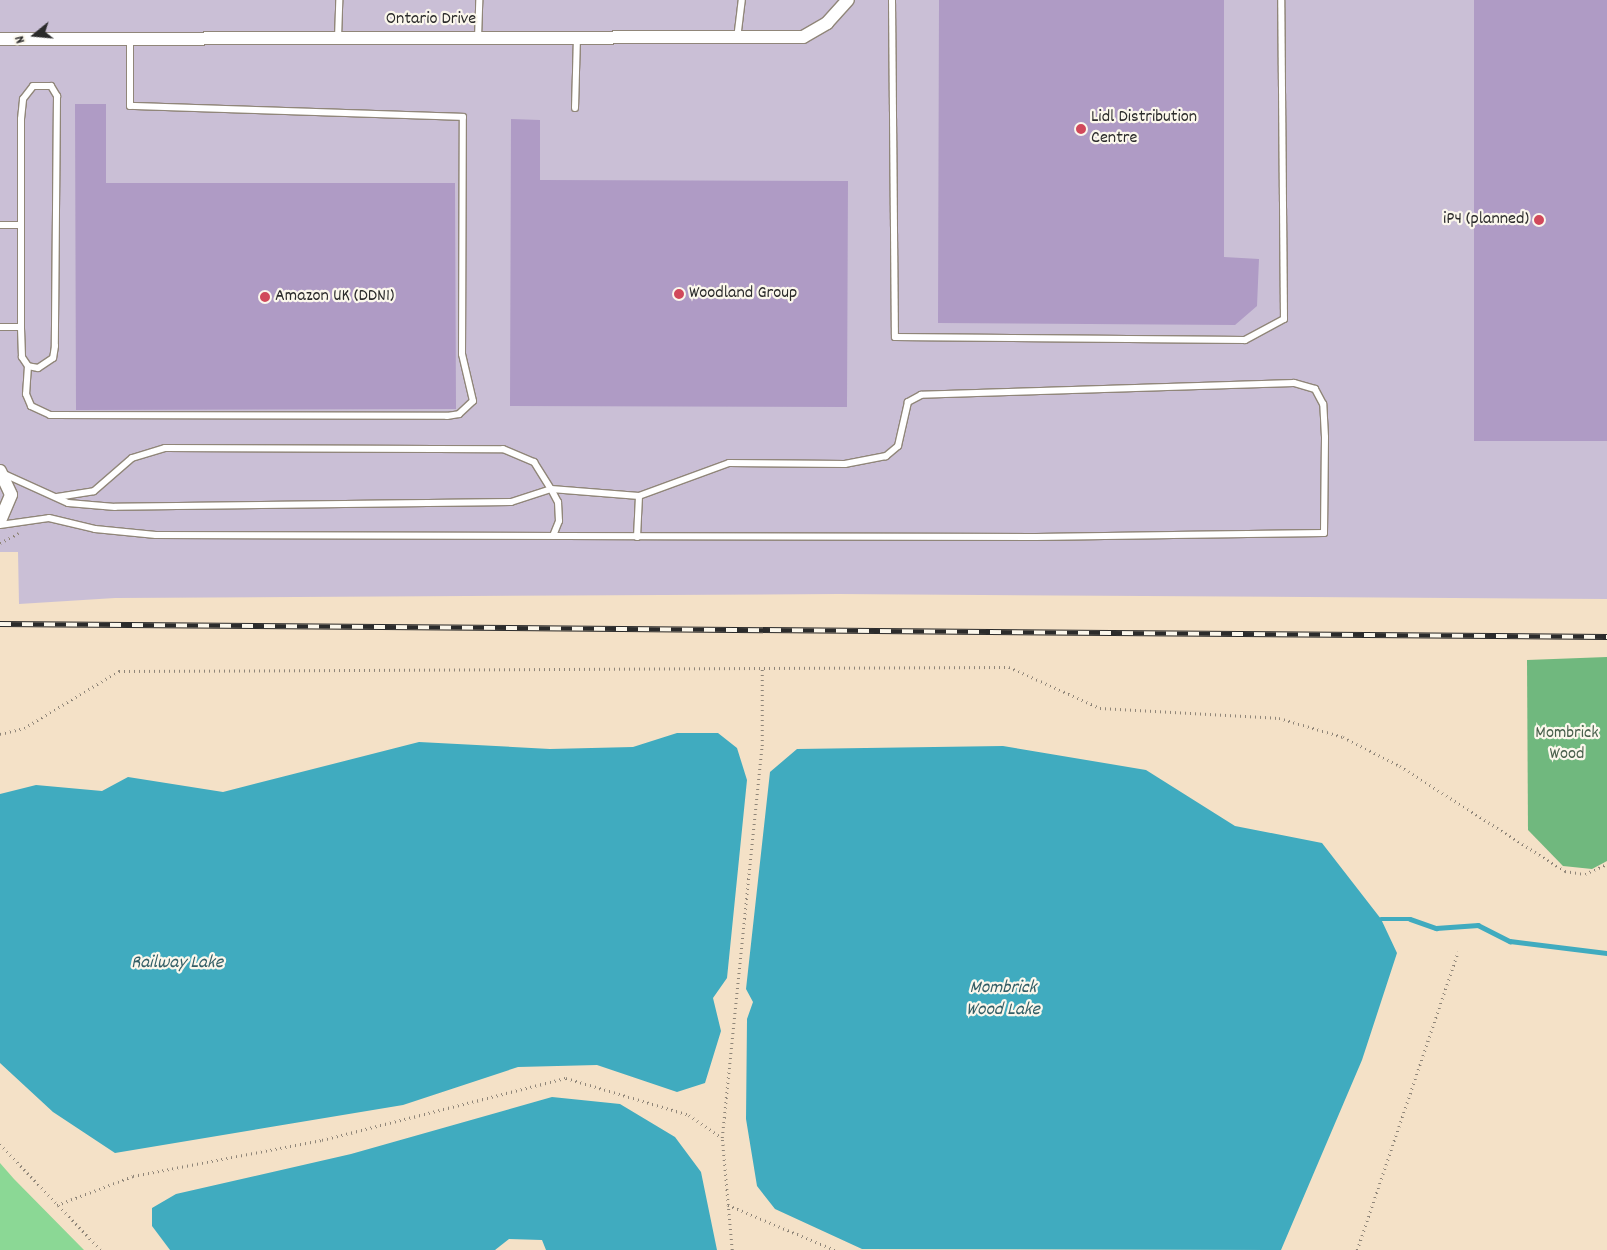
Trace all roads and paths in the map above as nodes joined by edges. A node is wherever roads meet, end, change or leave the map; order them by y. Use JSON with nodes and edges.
{"nodes":[{"id":1,"x":339,"y":0,"type":"edge"},
{"id":2,"x":479,"y":0,"type":"edge"},
{"id":3,"x":742,"y":0,"type":"edge"},
{"id":4,"x":848,"y":0,"type":"edge"},
{"id":5,"x":892,"y":0,"type":"edge"},
{"id":6,"x":1281,"y":0,"type":"edge"},
{"id":7,"x":130,"y":38,"type":"junction"},
{"id":8,"x":338,"y":38,"type":"junction"},
{"id":9,"x":478,"y":38,"type":"junction"},
{"id":10,"x":577,"y":38,"type":"junction"},
{"id":11,"x":0,"y":39,"type":"edge"},
{"id":12,"x":737,"y":40,"type":"junction"},
{"id":13,"x":575,"y":108,"type":"dead end"},
{"id":14,"x":0,"y":225,"type":"edge"},
{"id":15,"x":21,"y":225,"type":"junction"},
{"id":16,"x":0,"y":327,"type":"edge"},
{"id":17,"x":21,"y":327,"type":"junction"},
{"id":18,"x":28,"y":366,"type":"junction"},
{"id":19,"x":1,"y":472,"type":"edge"},
{"id":20,"x":551,"y":489,"type":"junction"},
{"id":21,"x":639,"y":496,"type":"junction"},
{"id":22,"x":54,"y":497,"type":"junction"},
{"id":23,"x":0,"y":521,"type":"edge"},
{"id":24,"x":0,"y":525,"type":"edge"},
{"id":25,"x":553,"y":536,"type":"junction"},
{"id":26,"x":637,"y":537,"type":"junction"},
{"id":27,"x":762,"y":667,"type":"junction"},
{"id":28,"x":0,"y":734,"type":"edge"},
{"id":29,"x":1607,"y":864,"type":"edge"},
{"id":30,"x":1458,"y":952,"type":"dead end"},
{"id":31,"x":722,"y":1138,"type":"junction"},
{"id":32,"x":0,"y":1144,"type":"edge"},
{"id":33,"x":57,"y":1205,"type":"junction"},
{"id":34,"x":728,"y":1205,"type":"junction"},
{"id":35,"x":101,"y":1250,"type":"edge"},
{"id":36,"x":732,"y":1250,"type":"edge"},
{"id":37,"x":835,"y":1250,"type":"edge"},
{"id":38,"x":1357,"y":1250,"type":"edge"}],
"edges":[{"from":1,"to":8,"type":"lane"},
{"from":2,"to":9,"type":"lane"},
{"from":3,"to":12,"type":"lane"},
{"from":4,"to":12,"type":"street","name":"Ontario Drive"},
{"from":5,"to":6,"type":"lane"},
{"from":7,"to":8,"type":"street","name":"Ontario Drive"},
{"from":7,"to":11,"type":"street","name":"Ontario Drive"},
{"from":7,"to":18,"type":"lane"},
{"from":8,"to":9,"type":"street","name":"Ontario Drive"},
{"from":9,"to":10,"type":"street","name":"Ontario Drive"},
{"from":10,"to":12,"type":"street","name":"Ontario Drive"},
{"from":10,"to":13,"type":"lane"},
{"from":14,"to":15,"type":"lane"},
{"from":15,"to":17,"type":"lane"},
{"from":15,"to":18,"type":"lane"},
{"from":16,"to":17,"type":"lane"},
{"from":17,"to":18,"type":"lane"},
{"from":19,"to":22,"type":"lane"},
{"from":19,"to":23,"type":"street"},
{"from":20,"to":21,"type":"lane"},
{"from":20,"to":22,"type":"lane"},
{"from":20,"to":22,"type":"lane"},
{"from":20,"to":25,"type":"lane"},
{"from":21,"to":26,"type":"lane"},
{"from":21,"to":26,"type":"lane"},
{"from":24,"to":25,"type":"lane"},
{"from":25,"to":26,"type":"lane"},
{"from":27,"to":28,"type":"path"},
{"from":27,"to":29,"type":"path"},
{"from":27,"to":31,"type":"path"},
{"from":30,"to":38,"type":"path"},
{"from":31,"to":33,"type":"path"},
{"from":31,"to":34,"type":"path"},
{"from":32,"to":33,"type":"path"},
{"from":33,"to":35,"type":"path"},
{"from":34,"to":36,"type":"path"},
{"from":34,"to":37,"type":"path"}]}
